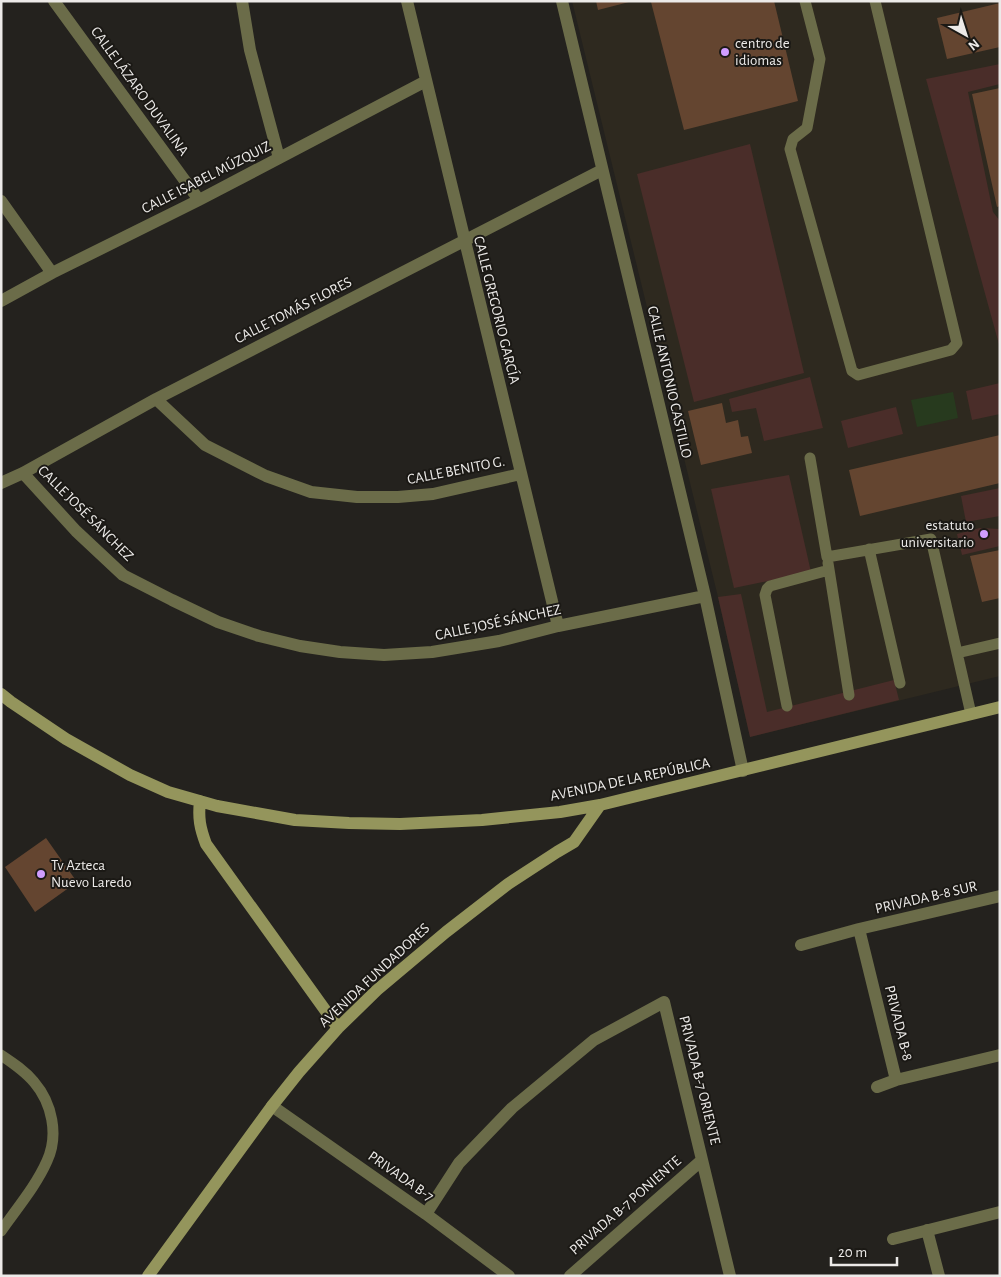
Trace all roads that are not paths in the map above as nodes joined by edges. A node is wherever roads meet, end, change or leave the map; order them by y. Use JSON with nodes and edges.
{"nodes":[{"id":1,"x":54,"y":1,"type":"edge"},
{"id":2,"x":242,"y":1,"type":"edge"},
{"id":3,"x":406,"y":1,"type":"edge"},
{"id":4,"x":562,"y":1,"type":"edge"},
{"id":5,"x":804,"y":1,"type":"edge"},
{"id":6,"x":875,"y":1,"type":"edge"},
{"id":7,"x":426,"y":82,"type":"junction"},
{"id":8,"x":279,"y":158,"type":"junction"},
{"id":9,"x":602,"y":170,"type":"junction"},
{"id":10,"x":199,"y":200,"type":"junction"},
{"id":11,"x":1,"y":201,"type":"edge"},
{"id":12,"x":464,"y":241,"type":"junction"},
{"id":13,"x":52,"y":273,"type":"junction"},
{"id":14,"x":1,"y":301,"type":"edge"},
{"id":15,"x":156,"y":399,"type":"junction"},
{"id":16,"x":810,"y":458,"type":"dead end"},
{"id":17,"x":23,"y":473,"type":"junction"},
{"id":18,"x":521,"y":474,"type":"junction"},
{"id":19,"x":1,"y":483,"type":"edge"},
{"id":20,"x":870,"y":549,"type":"junction"},
{"id":21,"x":827,"y":557,"type":"junction"},
{"id":22,"x":829,"y":570,"type":"junction"},
{"id":23,"x":705,"y":596,"type":"junction"},
{"id":24,"x":558,"y":626,"type":"junction"},
{"id":25,"x":1000,"y":643,"type":"edge"},
{"id":26,"x":957,"y":653,"type":"junction"},
{"id":27,"x":900,"y":683,"type":"dead end"},
{"id":28,"x":1,"y":694,"type":"edge"},
{"id":29,"x":849,"y":695,"type":"dead end"},
{"id":30,"x":787,"y":706,"type":"dead end"},
{"id":31,"x":1000,"y":707,"type":"edge"},
{"id":32,"x":971,"y":714,"type":"junction"},
{"id":33,"x":743,"y":771,"type":"junction"},
{"id":34,"x":200,"y":801,"type":"junction"},
{"id":35,"x":600,"y":805,"type":"junction"},
{"id":36,"x":1000,"y":896,"type":"edge"},
{"id":37,"x":859,"y":929,"type":"junction"},
{"id":38,"x":802,"y":945,"type":"dead end"},
{"id":39,"x":338,"y":1028,"type":"junction"},
{"id":40,"x":1000,"y":1055,"type":"edge"},
{"id":41,"x":1,"y":1056,"type":"edge"},
{"id":42,"x":896,"y":1080,"type":"junction"},
{"id":43,"x":877,"y":1087,"type":"dead end"},
{"id":44,"x":272,"y":1106,"type":"junction"},
{"id":45,"x":702,"y":1160,"type":"junction"},
{"id":46,"x":1000,"y":1212,"type":"edge"},
{"id":47,"x":426,"y":1214,"type":"junction"},
{"id":48,"x":927,"y":1230,"type":"junction"},
{"id":49,"x":1,"y":1231,"type":"edge"},
{"id":50,"x":893,"y":1239,"type":"dead end"},
{"id":51,"x":148,"y":1276,"type":"edge"},
{"id":52,"x":509,"y":1276,"type":"edge"},
{"id":53,"x":570,"y":1276,"type":"edge"},
{"id":54,"x":730,"y":1276,"type":"edge"},
{"id":55,"x":939,"y":1276,"type":"edge"}],
"edges":[{"from":1,"to":10,"type":"street","name":"CALLE LÁZARO DUVALINA"},
{"from":2,"to":8,"type":"street"},
{"from":3,"to":7,"type":"street","name":"CALLE GREGORIO GARCÍA"},
{"from":4,"to":9,"type":"street","name":"CALLE ANTONIO CASTILLO"},
{"from":5,"to":6,"type":"lane"},
{"from":7,"to":8,"type":"street","name":"CALLE ISABEL MÚZQUIZ"},
{"from":7,"to":12,"type":"street","name":"CALLE GREGORIO GARCÍA"},
{"from":8,"to":10,"type":"street","name":"CALLE ISABEL MÚZQUIZ"},
{"from":9,"to":12,"type":"street","name":"CALLE TOMÁS FLORES"},
{"from":9,"to":23,"type":"street","name":"CALLE ANTONIO CASTILLO"},
{"from":10,"to":13,"type":"street","name":"CALLE ISABEL MÚZQUIZ"},
{"from":11,"to":13,"type":"street"},
{"from":12,"to":15,"type":"street","name":"CALLE TOMÁS FLORES"},
{"from":12,"to":18,"type":"street","name":"CALLE GREGORIO GARCÍA"},
{"from":13,"to":14,"type":"street","name":"CALLE ISABEL MÚZQUIZ"},
{"from":15,"to":17,"type":"street","name":"CALLE TOMÁS FLORES"},
{"from":15,"to":18,"type":"street","name":"CALLE BENITO G."},
{"from":16,"to":21,"type":"lane"},
{"from":17,"to":19,"type":"street","name":"CALLE TOMÁS FLORES"},
{"from":17,"to":24,"type":"street","name":"CALLE JOSÉ SÁNCHEZ"},
{"from":18,"to":24,"type":"street","name":"CALLE GREGORIO GARCÍA"},
{"from":20,"to":21,"type":"lane"},
{"from":20,"to":26,"type":"lane"},
{"from":20,"to":27,"type":"lane"},
{"from":21,"to":22,"type":"lane"},
{"from":22,"to":29,"type":"lane"},
{"from":22,"to":30,"type":"lane"},
{"from":23,"to":24,"type":"street","name":"CALLE JOSÉ SÁNCHEZ"},
{"from":23,"to":33,"type":"street","name":"CALLE ANTONIO CASTILLO"},
{"from":25,"to":26,"type":"lane"},
{"from":26,"to":32,"type":"lane"},
{"from":28,"to":34,"type":"main road","name":"AVENIDA DE LA REPÚBLICA"},
{"from":31,"to":32,"type":"main road","name":"AVENIDA DE LA REPÚBLICA"},
{"from":32,"to":33,"type":"main road","name":"AVENIDA DE LA REPÚBLICA"},
{"from":33,"to":35,"type":"main road","name":"AVENIDA DE LA REPÚBLICA"},
{"from":34,"to":35,"type":"main road","name":"AVENIDA DE LA REPÚBLICA"},
{"from":34,"to":39,"type":"main road"},
{"from":35,"to":39,"type":"main road","name":"AVENIDA FUNDADORES"},
{"from":36,"to":37,"type":"street","name":"PRIVADA B-8 SUR"},
{"from":37,"to":38,"type":"street","name":"PRIVADA B-8 SUR"},
{"from":37,"to":42,"type":"street","name":"PRIVADA B-8"},
{"from":39,"to":44,"type":"main road","name":"AVENIDA FUNDADORES"},
{"from":40,"to":42,"type":"street","name":"PRIVADA B-8"},
{"from":41,"to":49,"type":"lane"},
{"from":42,"to":43,"type":"street"},
{"from":44,"to":47,"type":"street","name":"PRIVADA B-7"},
{"from":44,"to":51,"type":"main road","name":"AVENIDA FUNDADORES"},
{"from":45,"to":47,"type":"street","name":"PRIVADA B-7 ORIENTE"},
{"from":45,"to":53,"type":"street","name":"PRIVADA B-7 PONIENTE"},
{"from":45,"to":54,"type":"street","name":"PRIVADA B-7 ORIENTE"},
{"from":46,"to":48,"type":"street"},
{"from":47,"to":52,"type":"street","name":"PRIVADA B-7"},
{"from":48,"to":50,"type":"street"},
{"from":48,"to":55,"type":"street"}]}
